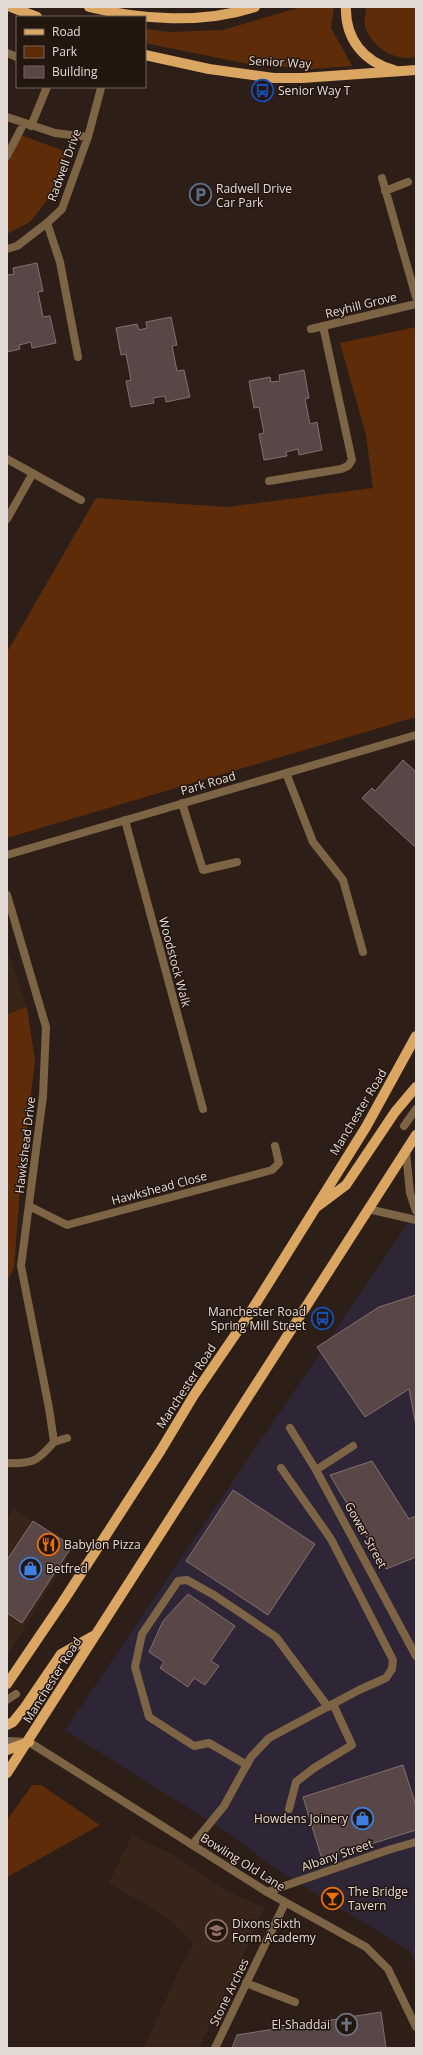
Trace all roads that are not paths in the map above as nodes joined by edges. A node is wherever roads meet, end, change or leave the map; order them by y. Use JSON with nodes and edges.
{"nodes":[{"id":1,"x":11,"y":7,"type":"edge"},
{"id":2,"x":89,"y":7,"type":"edge"},
{"id":3,"x":255,"y":7,"type":"edge"},
{"id":4,"x":346,"y":7,"type":"edge"},
{"id":5,"x":34,"y":16,"type":"edge"},
{"id":6,"x":144,"y":16,"type":"edge"},
{"id":7,"x":146,"y":16,"type":"edge"},
{"id":8,"x":146,"y":55,"type":"edge"},
{"id":9,"x":416,"y":70,"type":"edge"},
{"id":10,"x":402,"y":73,"type":"junction"},
{"id":11,"x":46,"y":88,"type":"edge"},
{"id":12,"x":101,"y":88,"type":"edge"},
{"id":13,"x":7,"y":116,"type":"edge"},
{"id":14,"x":28,"y":124,"type":"junction"},
{"id":15,"x":88,"y":137,"type":"junction"},
{"id":16,"x":7,"y":156,"type":"edge"},
{"id":17,"x":382,"y":178,"type":"dead end"},
{"id":18,"x":408,"y":182,"type":"dead end"},
{"id":19,"x":385,"y":191,"type":"junction"},
{"id":20,"x":47,"y":223,"type":"junction"},
{"id":21,"x":7,"y":249,"type":"edge"},
{"id":22,"x":416,"y":297,"type":"edge"},
{"id":23,"x":416,"y":304,"type":"edge"},
{"id":24,"x":323,"y":326,"type":"junction"},
{"id":25,"x":311,"y":329,"type":"dead end"},
{"id":26,"x":78,"y":357,"type":"dead end"},
{"id":27,"x":7,"y":459,"type":"edge"},
{"id":28,"x":33,"y":473,"type":"junction"},
{"id":29,"x":270,"y":481,"type":"dead end"},
{"id":30,"x":81,"y":500,"type":"dead end"},
{"id":31,"x":7,"y":519,"type":"edge"},
{"id":32,"x":416,"y":735,"type":"edge"},
{"id":33,"x":286,"y":773,"type":"junction"},
{"id":34,"x":182,"y":803,"type":"junction"},
{"id":35,"x":125,"y":820,"type":"junction"},
{"id":36,"x":7,"y":855,"type":"edge"},
{"id":37,"x":237,"y":862,"type":"dead end"},
{"id":38,"x":7,"y":895,"type":"edge"},
{"id":39,"x":363,"y":952,"type":"dead end"},
{"id":40,"x":416,"y":1036,"type":"edge"},
{"id":41,"x":416,"y":1087,"type":"edge"},
{"id":42,"x":416,"y":1108,"type":"edge"},
{"id":43,"x":203,"y":1109,"type":"dead end"},
{"id":44,"x":404,"y":1126,"type":"dead end"},
{"id":45,"x":416,"y":1135,"type":"edge"},
{"id":46,"x":275,"y":1146,"type":"dead end"},
{"id":47,"x":406,"y":1152,"type":"junction"},
{"id":48,"x":29,"y":1206,"type":"junction"},
{"id":49,"x":368,"y":1209,"type":"junction"},
{"id":50,"x":312,"y":1211,"type":"junction"},
{"id":51,"x":416,"y":1211,"type":"edge"},
{"id":52,"x":416,"y":1220,"type":"edge"},
{"id":53,"x":290,"y":1428,"type":"dead end"},
{"id":54,"x":67,"y":1438,"type":"dead end"},
{"id":55,"x":54,"y":1442,"type":"junction"},
{"id":56,"x":353,"y":1446,"type":"dead end"},
{"id":57,"x":7,"y":1463,"type":"edge"},
{"id":58,"x":281,"y":1468,"type":"dead end"},
{"id":59,"x":316,"y":1470,"type":"junction"},
{"id":60,"x":95,"y":1635,"type":"junction"},
{"id":61,"x":416,"y":1656,"type":"edge"},
{"id":62,"x":7,"y":1684,"type":"edge"},
{"id":63,"x":16,"y":1694,"type":"dead end"},
{"id":64,"x":7,"y":1700,"type":"edge"},
{"id":65,"x":331,"y":1705,"type":"junction"},
{"id":66,"x":7,"y":1725,"type":"edge"},
{"id":67,"x":7,"y":1741,"type":"edge"},
{"id":68,"x":29,"y":1742,"type":"junction"},
{"id":69,"x":7,"y":1750,"type":"edge"},
{"id":70,"x":247,"y":1765,"type":"junction"},
{"id":71,"x":7,"y":1773,"type":"edge"},
{"id":72,"x":289,"y":1809,"type":"dead end"},
{"id":73,"x":416,"y":1842,"type":"edge"},
{"id":74,"x":192,"y":1845,"type":"junction"},
{"id":75,"x":267,"y":1892,"type":"junction"},
{"id":76,"x":285,"y":1903,"type":"junction"},
{"id":77,"x":246,"y":1983,"type":"junction"},
{"id":78,"x":295,"y":2002,"type":"dead end"},
{"id":79,"x":416,"y":2027,"type":"edge"},
{"id":80,"x":215,"y":2048,"type":"edge"}],
"edges":[{"from":1,"to":5,"type":"main road"},
{"from":2,"to":6,"type":"main road"},
{"from":3,"to":7,"type":"main road"},
{"from":4,"to":10,"type":"main road"},
{"from":8,"to":10,"type":"main road","name":"Senior Way"},
{"from":9,"to":10,"type":"main road","name":"Senior Way"},
{"from":11,"to":14,"type":"street"},
{"from":12,"to":15,"type":"street","name":"Radwell Drive"},
{"from":13,"to":14,"type":"street"},
{"from":14,"to":15,"type":"street"},
{"from":14,"to":16,"type":"street"},
{"from":15,"to":20,"type":"street","name":"Radwell Drive"},
{"from":17,"to":19,"type":"street"},
{"from":18,"to":19,"type":"street"},
{"from":19,"to":22,"type":"street"},
{"from":20,"to":21,"type":"street","name":"Radwell Drive"},
{"from":20,"to":26,"type":"street"},
{"from":23,"to":24,"type":"street","name":"Reyhill Grove"},
{"from":24,"to":25,"type":"street","name":"Reyhill Grove"},
{"from":24,"to":29,"type":"street"},
{"from":27,"to":28,"type":"street"},
{"from":28,"to":30,"type":"street"},
{"from":28,"to":31,"type":"street"},
{"from":32,"to":33,"type":"street","name":"Park Road"},
{"from":33,"to":34,"type":"street","name":"Park Road"},
{"from":33,"to":39,"type":"street"},
{"from":34,"to":35,"type":"street","name":"Park Road"},
{"from":34,"to":37,"type":"street"},
{"from":35,"to":36,"type":"street","name":"Park Road"},
{"from":35,"to":43,"type":"street","name":"Woodstock Walk"},
{"from":38,"to":48,"type":"street","name":"Hawkshead Drive"},
{"from":40,"to":50,"type":"main road","name":"Manchester Road"},
{"from":41,"to":50,"type":"main road"},
{"from":42,"to":44,"type":"street"},
{"from":45,"to":47,"type":"main road","name":"Manchester Road"},
{"from":46,"to":48,"type":"street","name":"Hawkshead Close"},
{"from":47,"to":49,"type":"main road","name":"Manchester Road"},
{"from":47,"to":51,"type":"street"},
{"from":48,"to":55,"type":"street","name":"Hawkshead Drive"},
{"from":49,"to":52,"type":"street"},
{"from":49,"to":60,"type":"main road","name":"Manchester Road"},
{"from":50,"to":62,"type":"main road","name":"Manchester Road"},
{"from":53,"to":59,"type":"street","name":"Gower Street"},
{"from":54,"to":55,"type":"street"},
{"from":55,"to":57,"type":"street"},
{"from":56,"to":59,"type":"street"},
{"from":58,"to":65,"type":"street"},
{"from":59,"to":61,"type":"street","name":"Gower Street"},
{"from":60,"to":66,"type":"main road"},
{"from":60,"to":68,"type":"main road","name":"Manchester Road"},
{"from":63,"to":64,"type":"street"},
{"from":65,"to":70,"type":"street"},
{"from":65,"to":70,"type":"street"},
{"from":65,"to":72,"type":"street"},
{"from":67,"to":68,"type":"street"},
{"from":68,"to":69,"type":"main road"},
{"from":68,"to":71,"type":"main road","name":"Manchester Road"},
{"from":68,"to":74,"type":"street","name":"Bowling Old Lane"},
{"from":70,"to":74,"type":"street"},
{"from":73,"to":75,"type":"street","name":"Albany Street"},
{"from":74,"to":75,"type":"street","name":"Bowling Old Lane"},
{"from":75,"to":76,"type":"street","name":"Bowling Old Lane"},
{"from":76,"to":77,"type":"street","name":"Stone Arches"},
{"from":76,"to":79,"type":"street","name":"Bowling Old Lane"},
{"from":77,"to":78,"type":"street"},
{"from":77,"to":80,"type":"street","name":"Stone Arches"}]}
